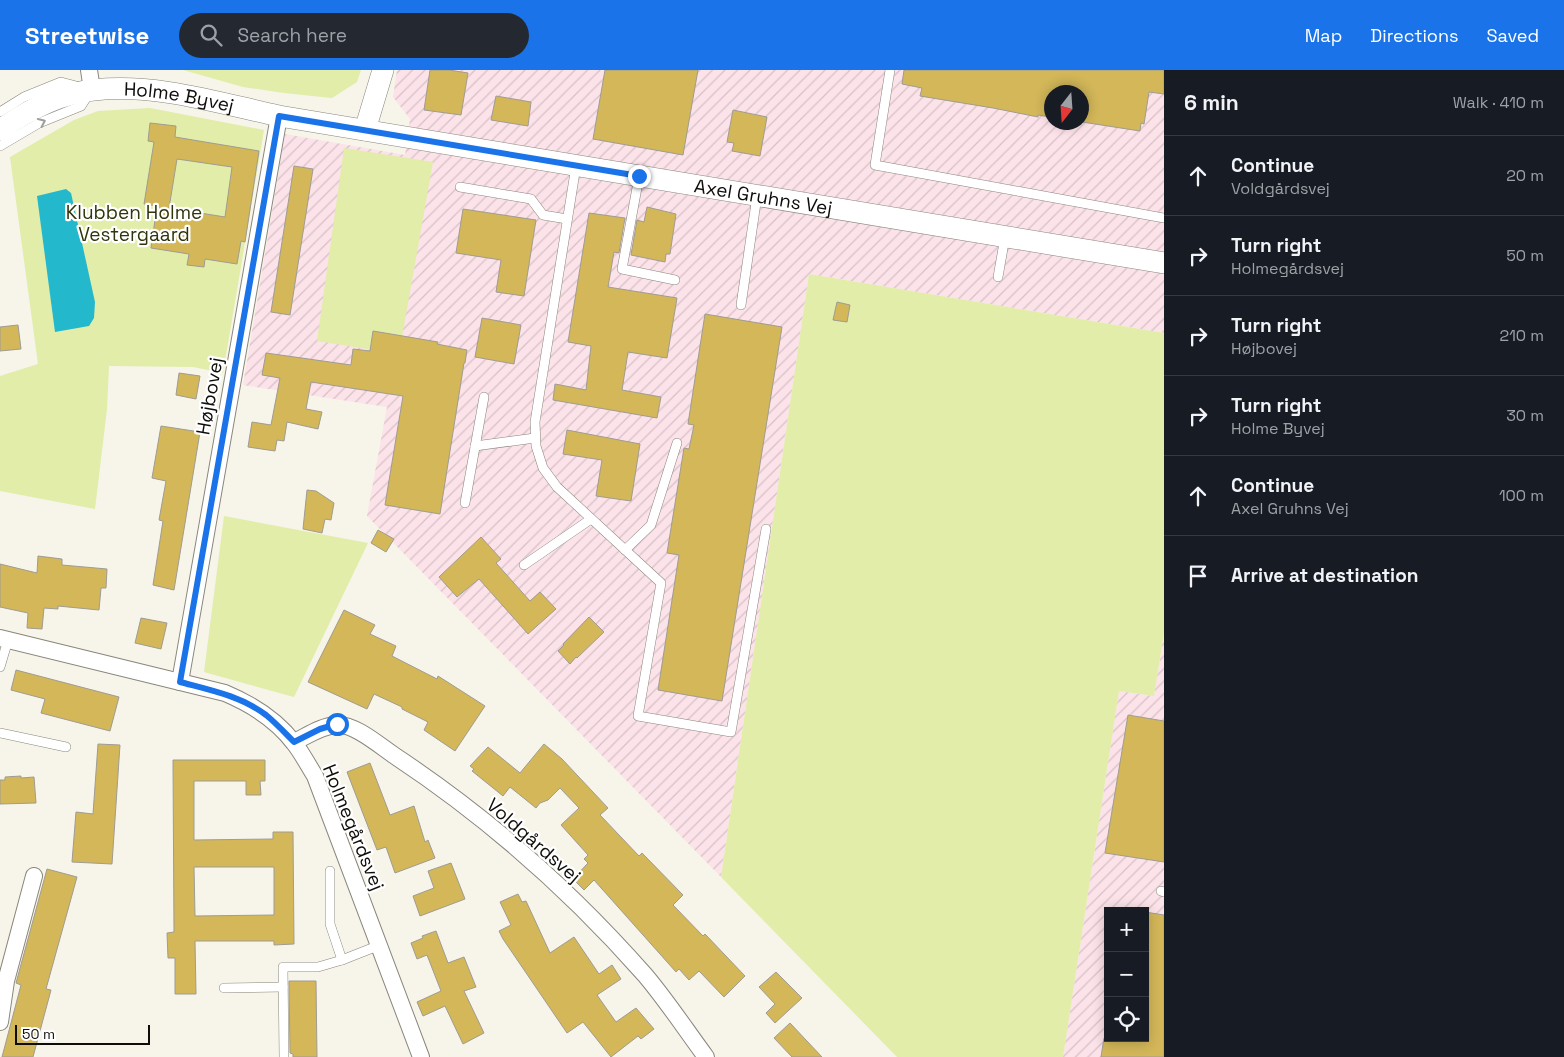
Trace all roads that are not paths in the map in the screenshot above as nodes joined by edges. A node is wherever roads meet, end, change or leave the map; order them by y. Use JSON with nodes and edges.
{"nodes":[{"id":1,"x":383,"y":70,"type":"edge"},
{"id":2,"x":890,"y":70,"type":"edge"},
{"id":3,"x":91,"y":80,"type":"edge"},
{"id":4,"x":0,"y":112,"type":"edge"},
{"id":5,"x":279,"y":116,"type":"junction"},
{"id":6,"x":0,"y":130,"type":"edge"},
{"id":7,"x":365,"y":130,"type":"junction"},
{"id":8,"x":0,"y":146,"type":"edge"},
{"id":9,"x":576,"y":166,"type":"junction"},
{"id":10,"x":639,"y":176,"type":"junction"},
{"id":11,"x":460,"y":187,"type":"dead end"},
{"id":12,"x":757,"y":196,"type":"junction"},
{"id":13,"x":1164,"y":218,"type":"edge"},
{"id":14,"x":567,"y":219,"type":"junction"},
{"id":15,"x":1006,"y":236,"type":"junction"},
{"id":16,"x":1164,"y":263,"type":"edge"},
{"id":17,"x":998,"y":277,"type":"dead end"},
{"id":18,"x":675,"y":280,"type":"dead end"},
{"id":19,"x":741,"y":305,"type":"dead end"},
{"id":20,"x":484,"y":397,"type":"dead end"},
{"id":21,"x":535,"y":438,"type":"junction"},
{"id":22,"x":677,"y":443,"type":"dead end"},
{"id":23,"x":475,"y":446,"type":"junction"},
{"id":24,"x":465,"y":503,"type":"dead end"},
{"id":25,"x":591,"y":519,"type":"junction"},
{"id":26,"x":766,"y":529,"type":"dead end"},
{"id":27,"x":625,"y":550,"type":"junction"},
{"id":28,"x":524,"y":565,"type":"dead end"},
{"id":29,"x":4,"y":639,"type":"edge"},
{"id":30,"x":0,"y":667,"type":"edge"},
{"id":31,"x":180,"y":682,"type":"junction"},
{"id":32,"x":0,"y":733,"type":"edge"},
{"id":33,"x":294,"y":742,"type":"junction"},
{"id":34,"x":66,"y":747,"type":"dead end"},
{"id":35,"x":330,"y":871,"type":"dead end"},
{"id":36,"x":34,"y":876,"type":"dead end"},
{"id":37,"x":380,"y":945,"type":"junction"},
{"id":38,"x":342,"y":960,"type":"junction"},
{"id":39,"x":283,"y":987,"type":"junction"},
{"id":40,"x":224,"y":988,"type":"dead end"},
{"id":41,"x":0,"y":1022,"type":"edge"},
{"id":42,"x":284,"y":1057,"type":"edge"},
{"id":43,"x":421,"y":1057,"type":"edge"},
{"id":44,"x":706,"y":1057,"type":"edge"}],
"edges":[{"from":1,"to":7,"type":"street"},
{"from":2,"to":13,"type":"lane"},
{"from":3,"to":4,"type":"lane"},
{"from":3,"to":5,"type":"street","name":"Holme Byvej"},
{"from":3,"to":6,"type":"street","name":"Holme Byvej"},
{"from":8,"to":3,"type":"lane","one_way":true},
{"from":5,"to":7,"type":"street","name":"Holme Byvej"},
{"from":5,"to":31,"type":"street","name":"Højbovej"},
{"from":7,"to":9,"type":"street","name":"Axel Gruhns Vej"},
{"from":9,"to":10,"type":"street","name":"Axel Gruhns Vej"},
{"from":9,"to":14,"type":"lane"},
{"from":10,"to":12,"type":"street","name":"Axel Gruhns Vej"},
{"from":10,"to":18,"type":"lane"},
{"from":11,"to":14,"type":"lane"},
{"from":12,"to":15,"type":"street","name":"Axel Gruhns Vej"},
{"from":12,"to":19,"type":"lane"},
{"from":14,"to":21,"type":"lane"},
{"from":15,"to":16,"type":"street","name":"Axel Gruhns Vej"},
{"from":15,"to":17,"type":"lane"},
{"from":20,"to":23,"type":"lane"},
{"from":21,"to":23,"type":"lane"},
{"from":21,"to":25,"type":"lane"},
{"from":22,"to":27,"type":"lane"},
{"from":23,"to":24,"type":"lane"},
{"from":25,"to":27,"type":"lane"},
{"from":25,"to":28,"type":"lane"},
{"from":26,"to":27,"type":"lane"},
{"from":29,"to":30,"type":"lane"},
{"from":29,"to":31,"type":"street","name":"Holmegårdsvej"},
{"from":31,"to":33,"type":"street","name":"Holmegårdsvej"},
{"from":32,"to":34,"type":"lane"},
{"from":33,"to":37,"type":"street","name":"Holmegårdsvej"},
{"from":33,"to":44,"type":"street","name":"Voldgårdsvej"},
{"from":35,"to":38,"type":"lane"},
{"from":36,"to":41,"type":"street"},
{"from":37,"to":38,"type":"lane"},
{"from":37,"to":43,"type":"street","name":"Holmegårdsvej"},
{"from":38,"to":39,"type":"lane"},
{"from":39,"to":40,"type":"lane"},
{"from":39,"to":42,"type":"lane"}]}
